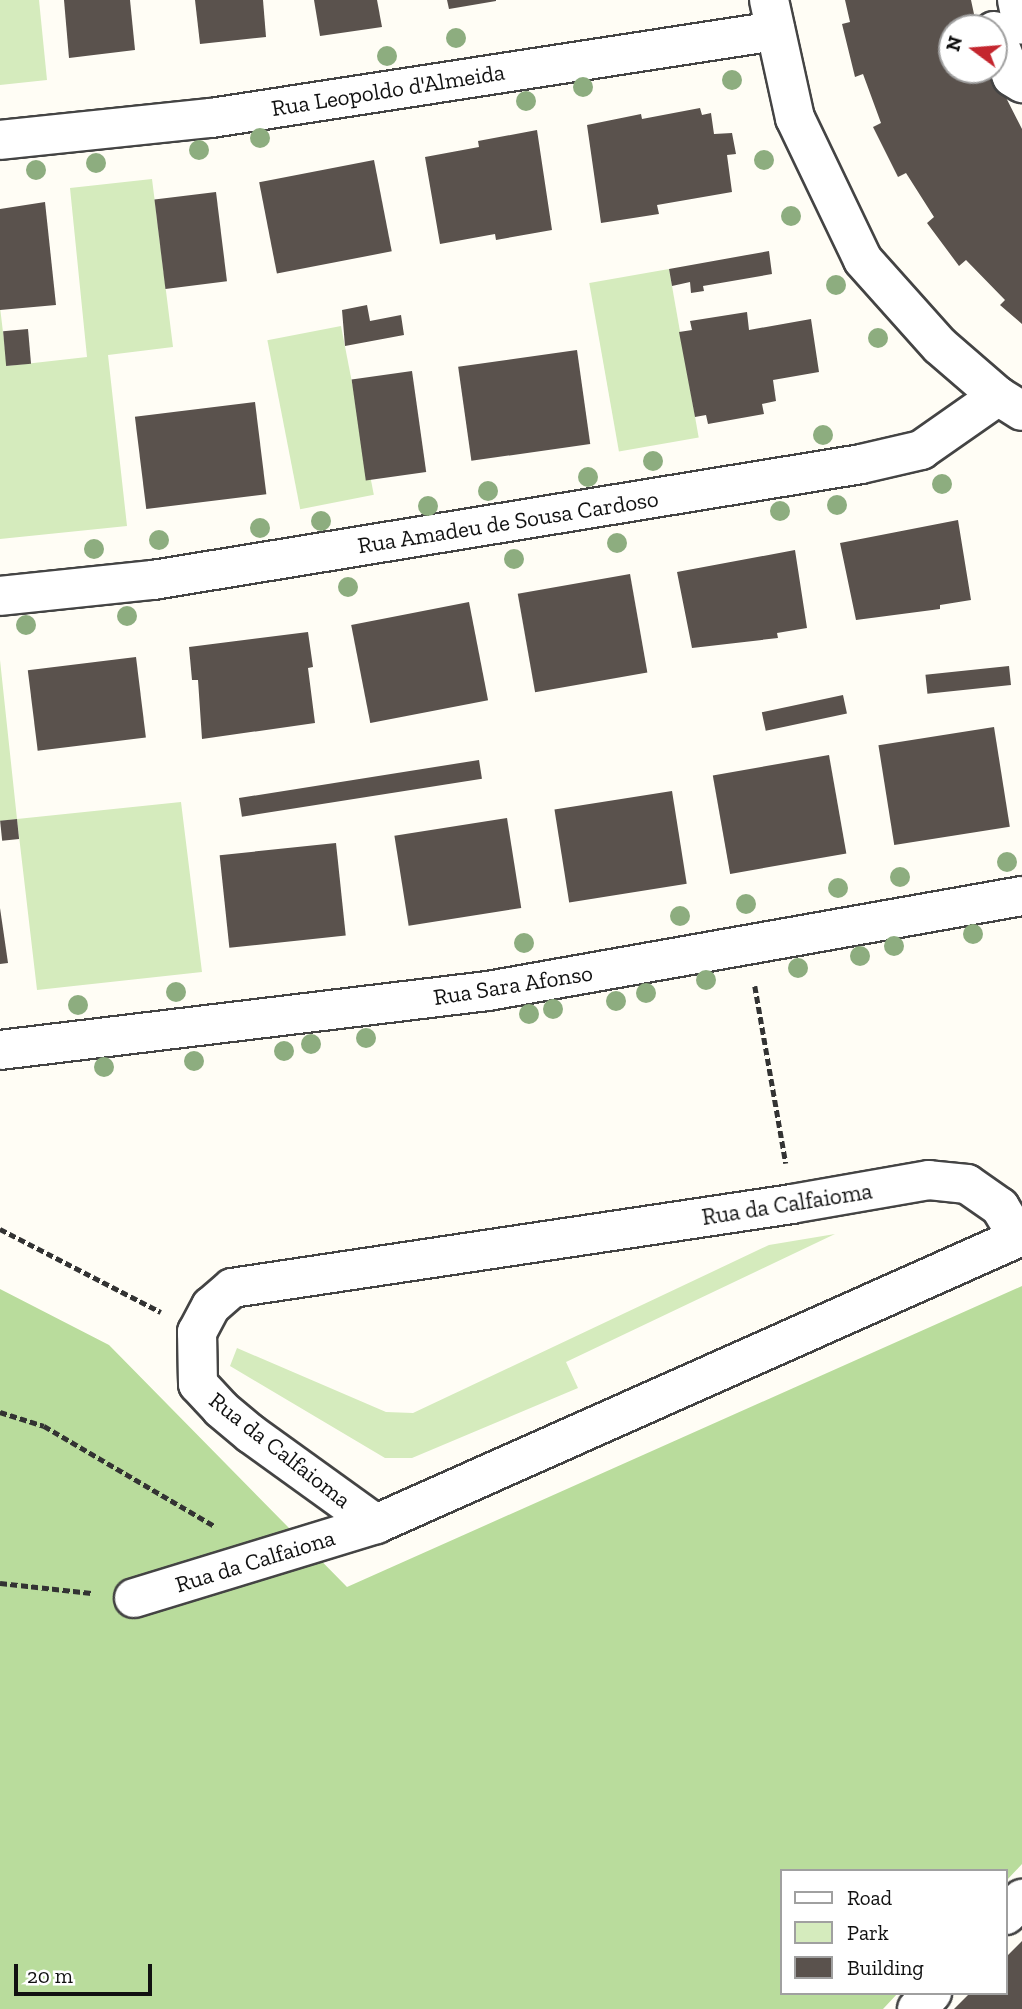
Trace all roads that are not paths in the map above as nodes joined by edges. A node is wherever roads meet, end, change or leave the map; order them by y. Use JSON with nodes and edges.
{"nodes":[{"id":1,"x":1017,"y":0,"type":"edge"},
{"id":2,"x":772,"y":15,"type":"edge"},
{"id":3,"x":1022,"y":24,"type":"edge"},
{"id":4,"x":1008,"y":66,"type":"edge"},
{"id":5,"x":1022,"y":83,"type":"edge"},
{"id":6,"x":0,"y":140,"type":"edge"},
{"id":7,"x":1010,"y":403,"type":"edge"},
{"id":8,"x":0,"y":596,"type":"edge"},
{"id":9,"x":1022,"y":896,"type":"edge"},
{"id":10,"x":0,"y":1050,"type":"edge"},
{"id":11,"x":1020,"y":1236,"type":"edge"},
{"id":12,"x":376,"y":1524,"type":"junction"},
{"id":13,"x":134,"y":1598,"type":"road end"},
{"id":14,"x":1022,"y":1899,"type":"edge"},
{"id":15,"x":1008,"y":1913,"type":"edge"},
{"id":16,"x":930,"y":1995,"type":"edge"},
{"id":17,"x":917,"y":2009,"type":"edge"}],
"edges":[{"from":1,"to":3,"type":"street"},
{"from":2,"to":6,"type":"street","name":"Rua Leopoldo d'Almeida"},
{"from":2,"to":7,"type":"street"},
{"from":4,"to":5,"type":"street"},
{"from":7,"to":8,"type":"street","name":"Rua Amadeu de Sousa Cardoso"},
{"from":9,"to":10,"type":"street","name":"Rua Sara Afonso"},
{"from":11,"to":12,"type":"street","name":"Rua da Calfaioma"},
{"from":11,"to":12,"type":"street","name":"Rua da Calfaioma"},
{"from":12,"to":13,"type":"street","name":"Rua da Calfaiona"},
{"from":14,"to":15,"type":"street"},
{"from":16,"to":17,"type":"street"}]}
